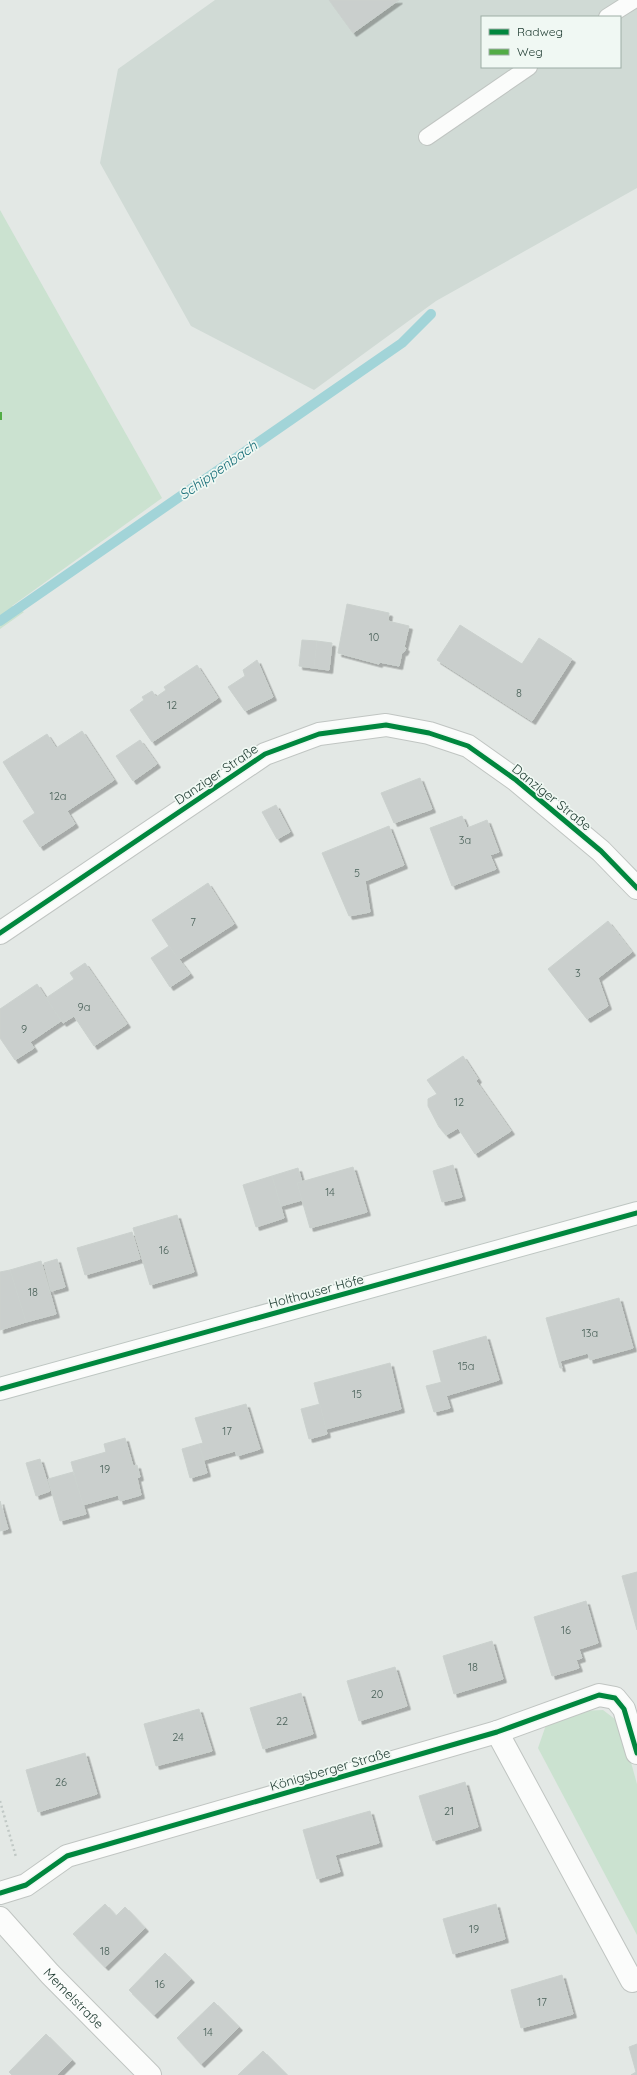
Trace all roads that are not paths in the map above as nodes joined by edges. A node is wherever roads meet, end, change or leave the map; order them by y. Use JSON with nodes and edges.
{"nodes":[{"id":1,"x":634,"y":0,"type":"edge"},
{"id":2,"x":609,"y":16,"type":"edge"},
{"id":3,"x":528,"y":68,"type":"edge"},
{"id":4,"x":427,"y":137,"type":"dead end"},
{"id":5,"x":637,"y":888,"type":"edge"},
{"id":6,"x":0,"y":933,"type":"edge"},
{"id":7,"x":637,"y":1213,"type":"edge"},
{"id":8,"x":0,"y":1390,"type":"edge"},
{"id":9,"x":497,"y":1732,"type":"junction"},
{"id":10,"x":637,"y":1753,"type":"edge"},
{"id":11,"x":0,"y":1893,"type":"edge"},
{"id":12,"x":0,"y":1918,"type":"edge"},
{"id":13,"x":637,"y":1979,"type":"edge"},
{"id":14,"x":150,"y":2075,"type":"edge"}],
"edges":[{"from":1,"to":2,"type":"lane"},
{"from":3,"to":4,"type":"lane"},
{"from":5,"to":6,"type":"street","name":"Danziger Straße"},
{"from":7,"to":8,"type":"street","name":"Holthauser Höfe"},
{"from":9,"to":10,"type":"street","name":"Königsberger Straße"},
{"from":9,"to":11,"type":"street","name":"Königsberger Straße"},
{"from":9,"to":13,"type":"street"},
{"from":12,"to":14,"type":"street","name":"Memelstraße"}]}
